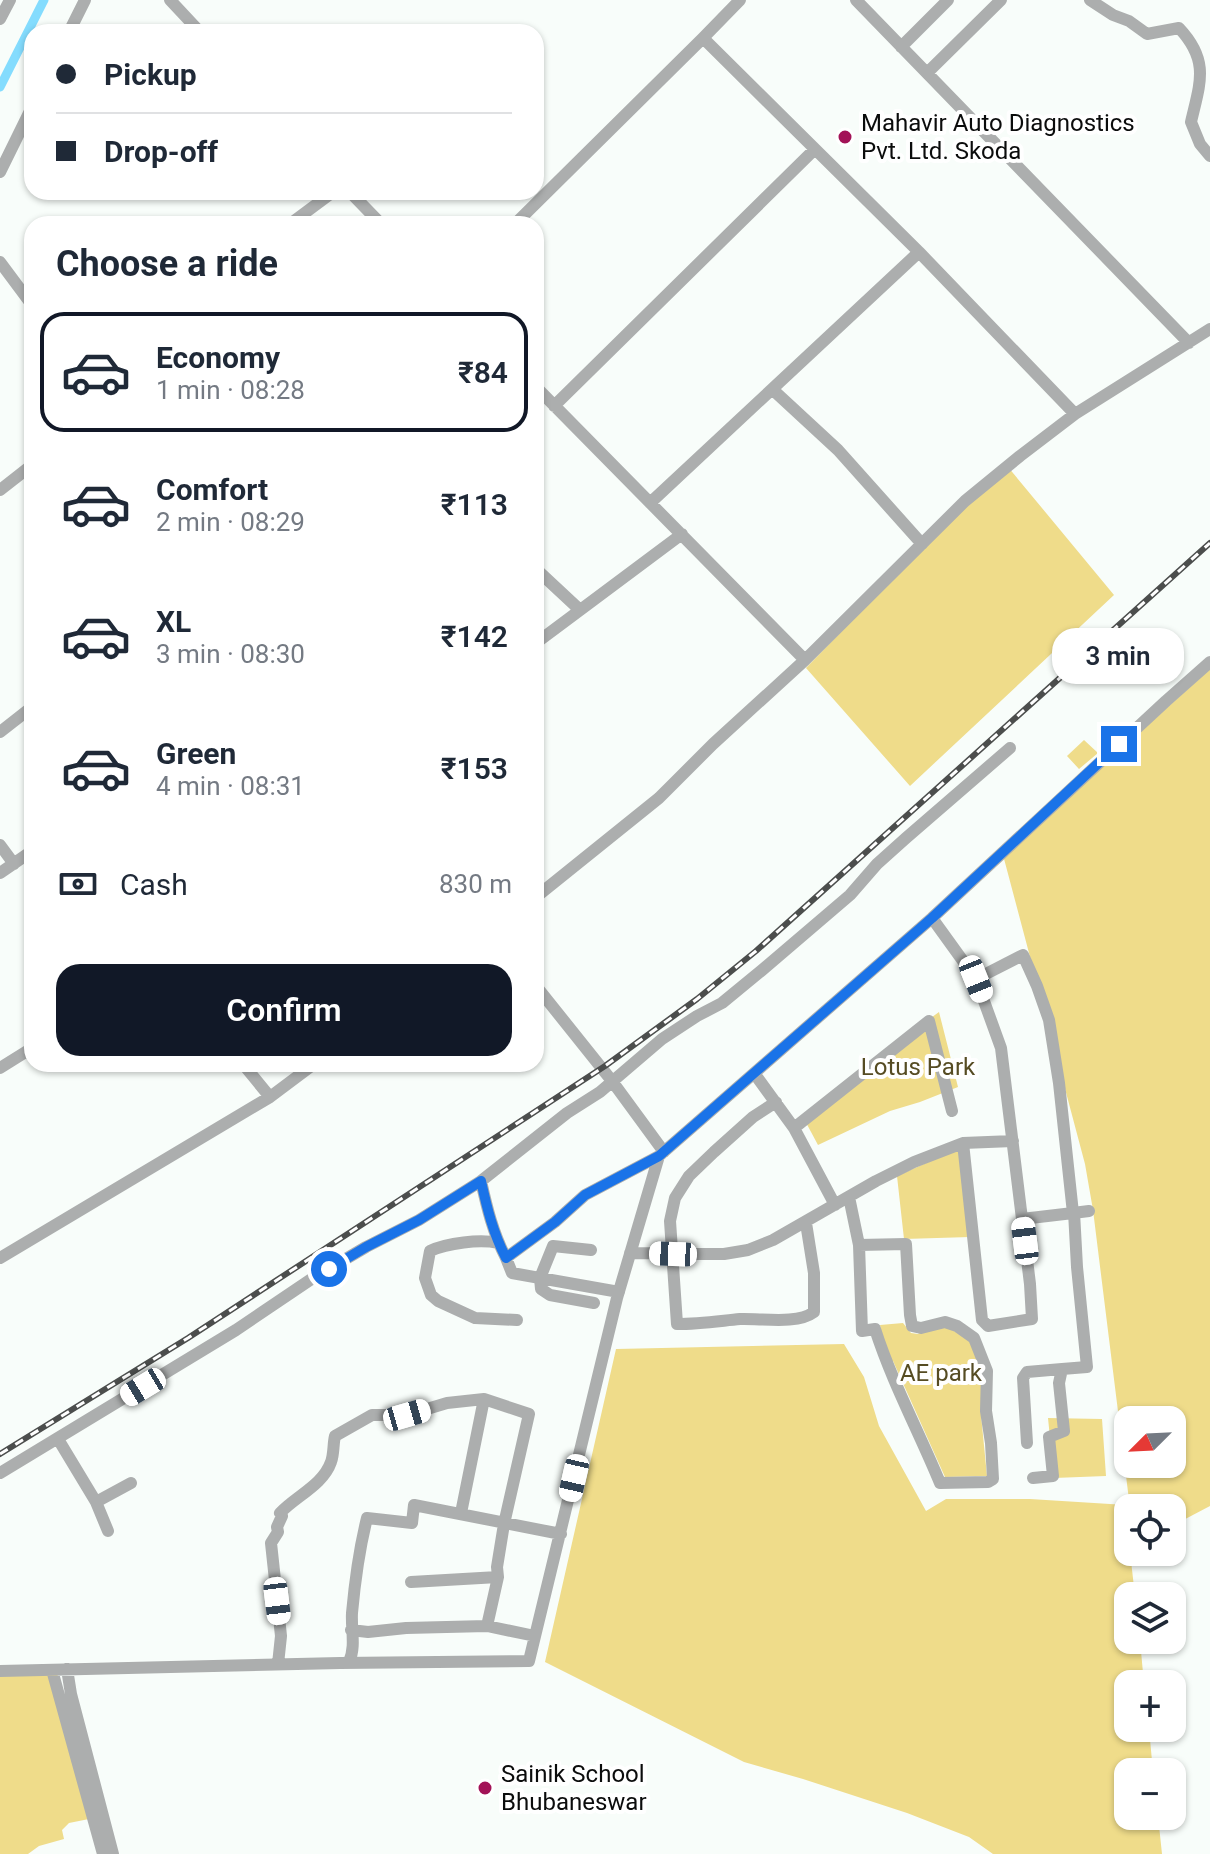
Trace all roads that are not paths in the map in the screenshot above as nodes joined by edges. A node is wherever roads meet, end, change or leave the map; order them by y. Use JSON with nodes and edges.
{"nodes":[{"id":1,"x":10,"y":0,"type":"edge"},
{"id":2,"x":85,"y":0,"type":"edge"},
{"id":3,"x":170,"y":0,"type":"edge"},
{"id":4,"x":740,"y":0,"type":"edge"},
{"id":5,"x":856,"y":0,"type":"edge"},
{"id":6,"x":948,"y":0,"type":"edge"},
{"id":7,"x":1001,"y":0,"type":"edge"},
{"id":8,"x":1090,"y":0,"type":"edge"},
{"id":9,"x":0,"y":19,"type":"edge"},
{"id":10,"x":73,"y":24,"type":"edge"},
{"id":11,"x":192,"y":24,"type":"edge"},
{"id":12,"x":703,"y":38,"type":"junction"},
{"id":13,"x":901,"y":47,"type":"junction"},
{"id":14,"x":927,"y":73,"type":"junction"},
{"id":15,"x":24,"y":123,"type":"edge"},
{"id":16,"x":815,"y":149,"type":"junction"},
{"id":17,"x":1210,"y":156,"type":"edge"},
{"id":18,"x":0,"y":172,"type":"edge"},
{"id":19,"x":544,"y":195,"type":"edge"},
{"id":20,"x":322,"y":200,"type":"edge"},
{"id":21,"x":358,"y":200,"type":"edge"},
{"id":22,"x":539,"y":200,"type":"edge"},
{"id":23,"x":301,"y":216,"type":"edge"},
{"id":24,"x":373,"y":216,"type":"edge"},
{"id":25,"x":523,"y":216,"type":"edge"},
{"id":26,"x":919,"y":252,"type":"junction"},
{"id":27,"x":0,"y":262,"type":"edge"},
{"id":28,"x":24,"y":294,"type":"edge"},
{"id":29,"x":1210,"y":329,"type":"edge"},
{"id":30,"x":1189,"y":343,"type":"junction"},
{"id":31,"x":772,"y":389,"type":"junction"},
{"id":32,"x":544,"y":395,"type":"edge"},
{"id":33,"x":554,"y":406,"type":"junction"},
{"id":34,"x":1075,"y":414,"type":"junction"},
{"id":35,"x":24,"y":471,"type":"edge"},
{"id":36,"x":0,"y":490,"type":"edge"},
{"id":37,"x":650,"y":503,"type":"junction"},
{"id":38,"x":682,"y":534,"type":"junction"},
{"id":39,"x":922,"y":544,"type":"junction"},
{"id":40,"x":544,"y":576,"type":"edge"},
{"id":41,"x":580,"y":610,"type":"junction"},
{"id":42,"x":544,"y":637,"type":"edge"},
{"id":43,"x":805,"y":660,"type":"junction"},
{"id":44,"x":1210,"y":662,"type":"edge"},
{"id":45,"x":24,"y":713,"type":"edge"},
{"id":46,"x":0,"y":732,"type":"edge"},
{"id":47,"x":1010,"y":748,"type":"dead end"},
{"id":48,"x":0,"y":845,"type":"edge"},
{"id":49,"x":24,"y":857,"type":"edge"},
{"id":50,"x":14,"y":864,"type":"junction"},
{"id":51,"x":0,"y":873,"type":"edge"},
{"id":52,"x":544,"y":891,"type":"edge"},
{"id":53,"x":932,"y":918,"type":"junction"},
{"id":54,"x":976,"y":979,"type":"junction"},
{"id":55,"x":544,"y":996,"type":"edge"},
{"id":56,"x":24,"y":1053,"type":"edge"},
{"id":57,"x":0,"y":1068,"type":"edge"},
{"id":58,"x":250,"y":1072,"type":"edge"},
{"id":59,"x":303,"y":1072,"type":"edge"},
{"id":60,"x":754,"y":1073,"type":"junction"},
{"id":61,"x":612,"y":1081,"type":"junction"},
{"id":62,"x":270,"y":1097,"type":"junction"},
{"id":63,"x":776,"y":1102,"type":"junction"},
{"id":64,"x":952,"y":1111,"type":"dead end"},
{"id":65,"x":794,"y":1128,"type":"junction"},
{"id":66,"x":1013,"y":1141,"type":"junction"},
{"id":67,"x":963,"y":1143,"type":"junction"},
{"id":68,"x":662,"y":1154,"type":"junction"},
{"id":69,"x":481,"y":1181,"type":"junction"},
{"id":70,"x":849,"y":1197,"type":"junction"},
{"id":71,"x":835,"y":1205,"type":"junction"},
{"id":72,"x":1089,"y":1211,"type":"dead end"},
{"id":73,"x":1074,"y":1213,"type":"junction"},
{"id":74,"x":1022,"y":1219,"type":"junction"},
{"id":75,"x":806,"y":1223,"type":"junction"},
{"id":76,"x":540,"y":1233,"type":"junction"},
{"id":77,"x":498,"y":1243,"type":"junction"},
{"id":78,"x":859,"y":1245,"type":"junction"},
{"id":79,"x":553,"y":1246,"type":"junction"},
{"id":80,"x":591,"y":1250,"type":"dead end"},
{"id":81,"x":630,"y":1253,"type":"junction"},
{"id":82,"x":673,"y":1254,"type":"junction"},
{"id":83,"x":0,"y":1258,"type":"edge"},
{"id":84,"x":506,"y":1258,"type":"junction"},
{"id":85,"x":540,"y":1278,"type":"junction"},
{"id":86,"x":619,"y":1292,"type":"junction"},
{"id":87,"x":594,"y":1303,"type":"dead end"},
{"id":88,"x":517,"y":1320,"type":"dead end"},
{"id":89,"x":1062,"y":1369,"type":"junction"},
{"id":90,"x":484,"y":1399,"type":"junction"},
{"id":91,"x":58,"y":1439,"type":"junction"},
{"id":92,"x":1027,"y":1443,"type":"dead end"},
{"id":93,"x":0,"y":1473,"type":"edge"},
{"id":94,"x":1033,"y":1478,"type":"dead end"},
{"id":95,"x":131,"y":1483,"type":"dead end"},
{"id":96,"x":96,"y":1502,"type":"junction"},
{"id":97,"x":461,"y":1513,"type":"junction"},
{"id":98,"x":504,"y":1524,"type":"junction"},
{"id":99,"x":108,"y":1531,"type":"dead end"},
{"id":100,"x":561,"y":1534,"type":"junction"},
{"id":101,"x":498,"y":1577,"type":"junction"},
{"id":102,"x":411,"y":1582,"type":"dead end"},
{"id":103,"x":487,"y":1626,"type":"junction"},
{"id":104,"x":351,"y":1630,"type":"junction"},
{"id":105,"x":535,"y":1636,"type":"junction"},
{"id":106,"x":349,"y":1662,"type":"junction"},
{"id":107,"x":278,"y":1664,"type":"junction"},
{"id":108,"x":67,"y":1669,"type":"junction"},
{"id":109,"x":52,"y":1670,"type":"junction"},
{"id":110,"x":0,"y":1671,"type":"edge"},
{"id":111,"x":103,"y":1854,"type":"edge"},
{"id":112,"x":113,"y":1854,"type":"edge"}],
"edges":[{"from":1,"to":9,"type":"street"},
{"from":2,"to":10,"type":"street"},
{"from":3,"to":11,"type":"street"},
{"from":4,"to":12,"type":"street"},
{"from":5,"to":13,"type":"street"},
{"from":6,"to":13,"type":"street"},
{"from":7,"to":14,"type":"street"},
{"from":8,"to":17,"type":"street"},
{"from":12,"to":16,"type":"street"},
{"from":12,"to":19,"type":"street"},
{"from":13,"to":14,"type":"street"},
{"from":14,"to":30,"type":"street"},
{"from":15,"to":18,"type":"street"},
{"from":16,"to":26,"type":"street"},
{"from":16,"to":33,"type":"street"},
{"from":20,"to":23,"type":"street"},
{"from":21,"to":24,"type":"street"},
{"from":22,"to":25,"type":"street"},
{"from":26,"to":31,"type":"street"},
{"from":26,"to":34,"type":"street"},
{"from":27,"to":28,"type":"street"},
{"from":29,"to":30,"type":"street"},
{"from":30,"to":34,"type":"street"},
{"from":31,"to":37,"type":"street"},
{"from":31,"to":39,"type":"street"},
{"from":32,"to":33,"type":"street"},
{"from":33,"to":37,"type":"street"},
{"from":34,"to":39,"type":"street"},
{"from":35,"to":36,"type":"street"},
{"from":37,"to":38,"type":"street"},
{"from":38,"to":41,"type":"street"},
{"from":38,"to":43,"type":"street"},
{"from":39,"to":43,"type":"street"},
{"from":40,"to":41,"type":"street"},
{"from":41,"to":42,"type":"street"},
{"from":43,"to":52,"type":"street"},
{"from":44,"to":53,"type":"street"},
{"from":45,"to":46,"type":"street"},
{"from":47,"to":61,"type":"street"},
{"from":48,"to":50,"type":"street"},
{"from":49,"to":50,"type":"street"},
{"from":50,"to":51,"type":"street"},
{"from":53,"to":54,"type":"street"},
{"from":53,"to":60,"type":"street"},
{"from":54,"to":66,"type":"street"},
{"from":54,"to":73,"type":"street"},
{"from":55,"to":61,"type":"street"},
{"from":56,"to":57,"type":"street"},
{"from":58,"to":62,"type":"street"},
{"from":59,"to":62,"type":"street"},
{"from":60,"to":63,"type":"street"},
{"from":60,"to":68,"type":"street"},
{"from":61,"to":68,"type":"street"},
{"from":61,"to":69,"type":"street"},
{"from":62,"to":83,"type":"street"},
{"from":63,"to":65,"type":"street"},
{"from":63,"to":82,"type":"street"},
{"from":64,"to":65,"type":"street"},
{"from":65,"to":71,"type":"street"},
{"from":66,"to":67,"type":"street"},
{"from":66,"to":74,"type":"street"},
{"from":67,"to":70,"type":"street"},
{"from":67,"to":74,"type":"street"},
{"from":68,"to":76,"type":"street"},
{"from":68,"to":81,"type":"street"},
{"from":69,"to":77,"type":"street"},
{"from":69,"to":91,"type":"street"},
{"from":70,"to":71,"type":"street"},
{"from":70,"to":78,"type":"street"},
{"from":71,"to":75,"type":"street"},
{"from":72,"to":73,"type":"street"},
{"from":73,"to":74,"type":"street"},
{"from":73,"to":89,"type":"street"},
{"from":75,"to":82,"type":"street"},
{"from":75,"to":82,"type":"street"},
{"from":76,"to":79,"type":"street"},
{"from":76,"to":84,"type":"street"},
{"from":77,"to":84,"type":"street"},
{"from":77,"to":88,"type":"street"},
{"from":78,"to":78,"type":"street"},
{"from":79,"to":80,"type":"street"},
{"from":79,"to":85,"type":"street"},
{"from":81,"to":82,"type":"street"},
{"from":81,"to":86,"type":"street"},
{"from":84,"to":85,"type":"street"},
{"from":85,"to":86,"type":"street"},
{"from":85,"to":87,"type":"street"},
{"from":86,"to":100,"type":"street"},
{"from":89,"to":92,"type":"street"},
{"from":89,"to":94,"type":"street"},
{"from":90,"to":97,"type":"street"},
{"from":90,"to":98,"type":"street"},
{"from":90,"to":107,"type":"street"},
{"from":91,"to":93,"type":"street"},
{"from":91,"to":96,"type":"street"},
{"from":95,"to":96,"type":"street"},
{"from":96,"to":99,"type":"street"},
{"from":97,"to":98,"type":"street"},
{"from":97,"to":104,"type":"street"},
{"from":98,"to":100,"type":"street"},
{"from":98,"to":101,"type":"street"},
{"from":100,"to":105,"type":"street"},
{"from":101,"to":102,"type":"street"},
{"from":101,"to":103,"type":"street"},
{"from":103,"to":104,"type":"street"},
{"from":103,"to":105,"type":"street"},
{"from":104,"to":106,"type":"street"},
{"from":105,"to":106,"type":"street"},
{"from":106,"to":107,"type":"street"},
{"from":107,"to":108,"type":"street"},
{"from":108,"to":109,"type":"street"},
{"from":108,"to":112,"type":"street"},
{"from":109,"to":110,"type":"street"},
{"from":109,"to":111,"type":"street"}]}
